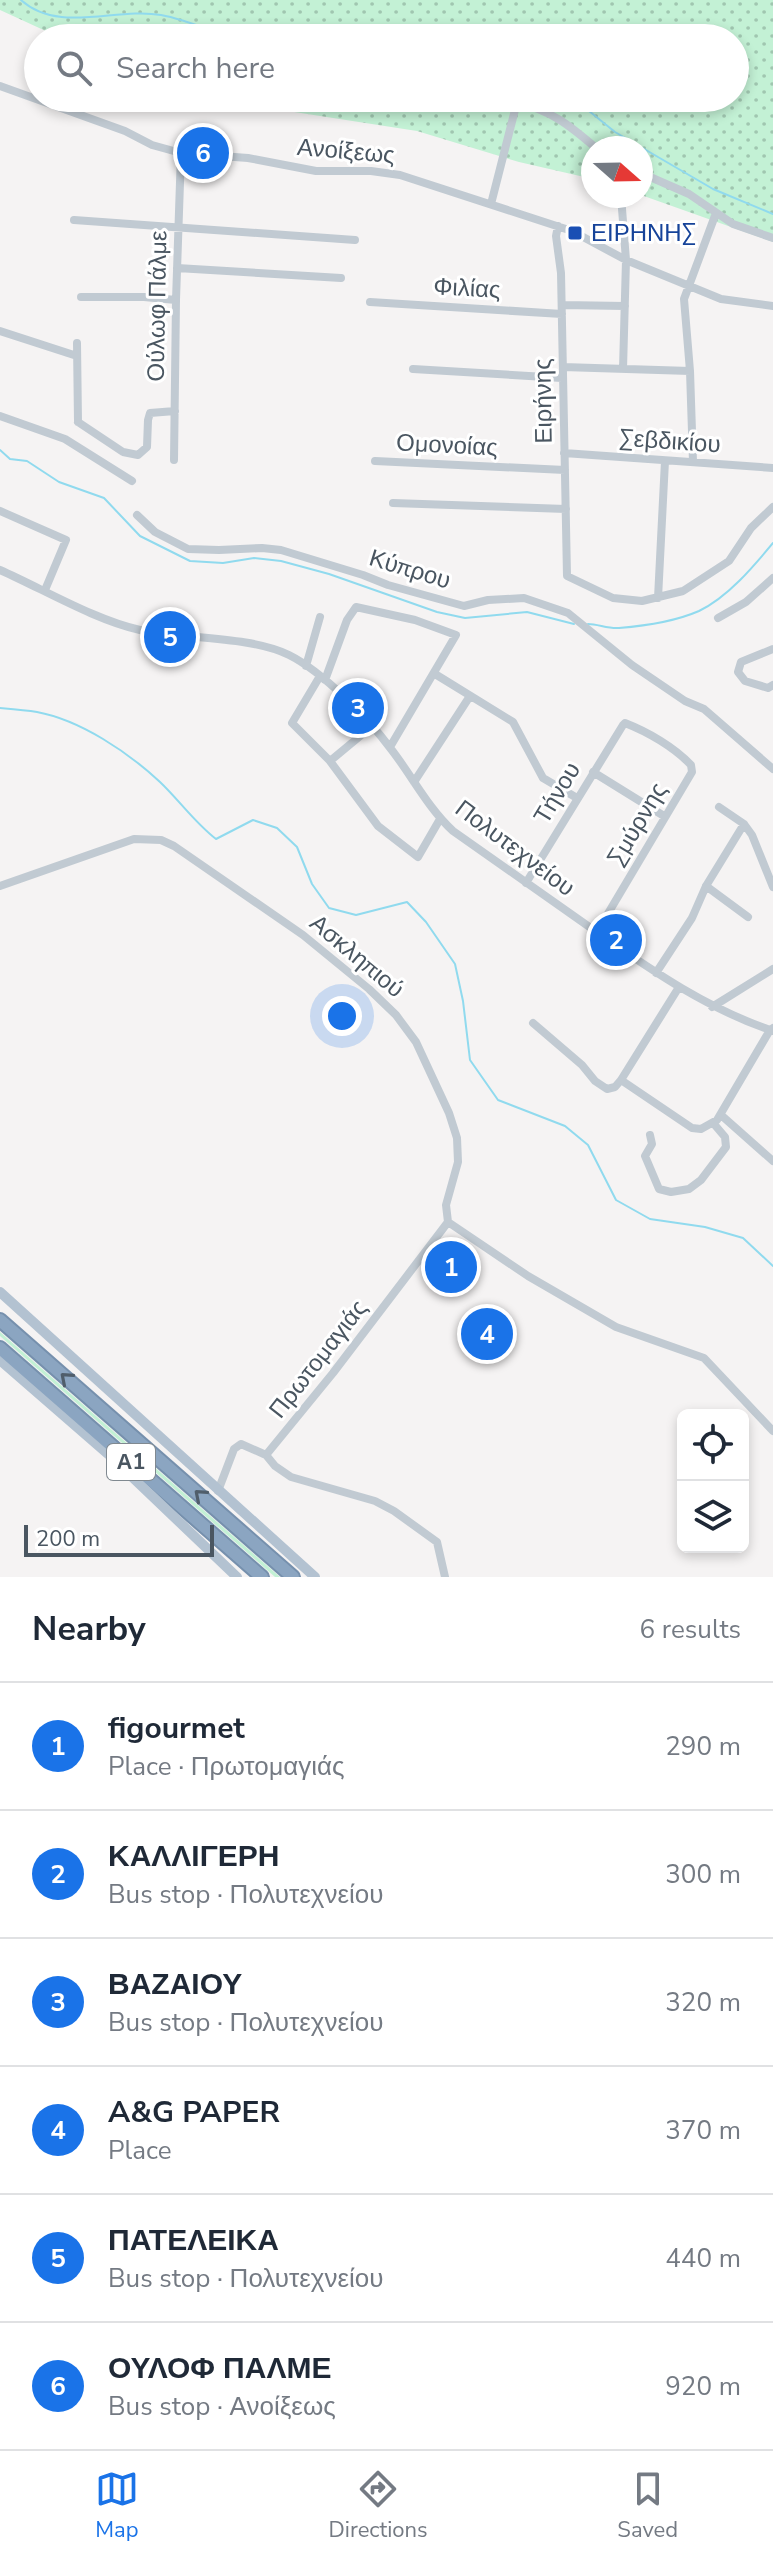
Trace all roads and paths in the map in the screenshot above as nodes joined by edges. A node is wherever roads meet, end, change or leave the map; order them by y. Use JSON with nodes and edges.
{"nodes":[{"id":1,"x":0,"y":86,"type":"edge"},
{"id":2,"x":24,"y":95,"type":"edge"},
{"id":3,"x":72,"y":112,"type":"edge"},
{"id":4,"x":514,"y":112,"type":"edge"},
{"id":5,"x":548,"y":112,"type":"edge"},
{"id":6,"x":582,"y":136,"type":"edge"},
{"id":7,"x":181,"y":153,"type":"junction"},
{"id":8,"x":653,"y":178,"type":"edge"},
{"id":9,"x":491,"y":204,"type":"junction"},
{"id":10,"x":622,"y":208,"type":"edge"},
{"id":11,"x":716,"y":213,"type":"junction"},
{"id":12,"x":74,"y":220,"type":"dead end"},
{"id":13,"x":558,"y":226,"type":"junction"},
{"id":14,"x":179,"y":228,"type":"junction"},
{"id":15,"x":773,"y":238,"type":"edge"},
{"id":16,"x":355,"y":240,"type":"dead end"},
{"id":17,"x":626,"y":260,"type":"junction"},
{"id":18,"x":177,"y":268,"type":"junction"},
{"id":19,"x":341,"y":278,"type":"dead end"},
{"id":20,"x":688,"y":286,"type":"junction"},
{"id":21,"x":81,"y":297,"type":"dead end"},
{"id":22,"x":176,"y":300,"type":"junction"},
{"id":23,"x":370,"y":302,"type":"dead end"},
{"id":24,"x":625,"y":306,"type":"junction"},
{"id":25,"x":773,"y":306,"type":"edge"},
{"id":26,"x":562,"y":309,"type":"junction"},
{"id":27,"x":0,"y":331,"type":"edge"},
{"id":28,"x":77,"y":343,"type":"dead end"},
{"id":29,"x":77,"y":356,"type":"junction"},
{"id":30,"x":563,"y":367,"type":"junction"},
{"id":31,"x":413,"y":369,"type":"dead end"},
{"id":32,"x":623,"y":369,"type":"junction"},
{"id":33,"x":690,"y":371,"type":"junction"},
{"id":34,"x":562,"y":378,"type":"junction"},
{"id":35,"x":175,"y":411,"type":"junction"},
{"id":36,"x":0,"y":416,"type":"edge"},
{"id":37,"x":78,"y":422,"type":"junction"},
{"id":38,"x":65,"y":439,"type":"junction"},
{"id":39,"x":564,"y":453,"type":"junction"},
{"id":40,"x":174,"y":460,"type":"dead end"},
{"id":41,"x":375,"y":461,"type":"dead end"},
{"id":42,"x":665,"y":461,"type":"junction"},
{"id":43,"x":693,"y":462,"type":"junction"},
{"id":44,"x":773,"y":468,"type":"edge"},
{"id":45,"x":565,"y":470,"type":"junction"},
{"id":46,"x":132,"y":481,"type":"dead end"},
{"id":47,"x":393,"y":503,"type":"dead end"},
{"id":48,"x":773,"y":507,"type":"edge"},
{"id":49,"x":566,"y":509,"type":"junction"},
{"id":50,"x":0,"y":511,"type":"edge"},
{"id":51,"x":137,"y":515,"type":"dead end"},
{"id":52,"x":0,"y":570,"type":"edge"},
{"id":53,"x":773,"y":578,"type":"edge"},
{"id":54,"x":45,"y":590,"type":"junction"},
{"id":55,"x":658,"y":598,"type":"junction"},
{"id":56,"x":320,"y":617,"type":"dead end"},
{"id":57,"x":718,"y":618,"type":"dead end"},
{"id":58,"x":773,"y":649,"type":"edge"},
{"id":59,"x":306,"y":666,"type":"junction"},
{"id":60,"x":435,"y":674,"type":"junction"},
{"id":61,"x":323,"y":678,"type":"junction"},
{"id":62,"x":771,"y":689,"type":"edge"},
{"id":63,"x":470,"y":696,"type":"junction"},
{"id":64,"x":623,"y":725,"type":"joint"},
{"id":65,"x":371,"y":727,"type":"junction"},
{"id":66,"x":390,"y":747,"type":"junction"},
{"id":67,"x":330,"y":761,"type":"junction"},
{"id":68,"x":773,"y":769,"type":"edge"},
{"id":69,"x":593,"y":772,"type":"junction"},
{"id":70,"x":414,"y":782,"type":"junction"},
{"id":71,"x":577,"y":798,"type":"junction"},
{"id":72,"x":719,"y":807,"type":"dead end"},
{"id":73,"x":664,"y":816,"type":"junction"},
{"id":74,"x":440,"y":819,"type":"junction"},
{"id":75,"x":744,"y":824,"type":"junction"},
{"id":76,"x":526,"y":883,"type":"junction"},
{"id":77,"x":0,"y":886,"type":"edge"},
{"id":78,"x":706,"y":886,"type":"junction"},
{"id":79,"x":773,"y":887,"type":"edge"},
{"id":80,"x":748,"y":917,"type":"dead end"},
{"id":81,"x":597,"y":932,"type":"junction"},
{"id":82,"x":773,"y":969,"type":"edge"},
{"id":83,"x":656,"y":973,"type":"junction"},
{"id":84,"x":679,"y":987,"type":"junction"},
{"id":85,"x":712,"y":1007,"type":"junction"},
{"id":86,"x":533,"y":1023,"type":"dead end"},
{"id":87,"x":772,"y":1030,"type":"edge"},
{"id":88,"x":621,"y":1080,"type":"junction"},
{"id":89,"x":721,"y":1115,"type":"junction"},
{"id":90,"x":714,"y":1124,"type":"junction"},
{"id":91,"x":650,"y":1135,"type":"dead end"},
{"id":92,"x":773,"y":1161,"type":"edge"},
{"id":93,"x":448,"y":1222,"type":"junction"},
{"id":94,"x":0,"y":1292,"type":"edge"},
{"id":95,"x":0,"y":1320,"type":"edge"},
{"id":96,"x":0,"y":1348,"type":"edge"},
{"id":97,"x":0,"y":1360,"type":"edge"},
{"id":98,"x":773,"y":1431,"type":"edge"},
{"id":99,"x":266,"y":1455,"type":"junction"},
{"id":100,"x":218,"y":1491,"type":"junction"},
{"id":101,"x":237,"y":1577,"type":"edge"},
{"id":102,"x":262,"y":1577,"type":"edge"},
{"id":103,"x":293,"y":1577,"type":"edge"},
{"id":104,"x":315,"y":1577,"type":"edge"},
{"id":105,"x":445,"y":1577,"type":"edge"}],
"edges":[{"from":1,"to":2,"type":"street","name":"Ανοίξεως"},
{"from":3,"to":7,"type":"street","name":"Ανοίξεως"},
{"from":4,"to":9,"type":"street"},
{"from":5,"to":6,"type":"street"},
{"from":7,"to":9,"type":"street","name":"Ανοίξεως"},
{"from":7,"to":14,"type":"street","name":"Ούλωφ Πάλμε"},
{"from":8,"to":11,"type":"street"},
{"from":9,"to":13,"type":"street","name":"Ανοίξεως"},
{"from":10,"to":17,"type":"street"},
{"from":11,"to":15,"type":"street"},
{"from":11,"to":20,"type":"street"},
{"from":12,"to":14,"type":"street"},
{"from":13,"to":17,"type":"street","name":"Ανοίξεως"},
{"from":13,"to":26,"type":"street","name":"Ειρήνης"},
{"from":14,"to":16,"type":"street"},
{"from":14,"to":18,"type":"street","name":"Ούλωφ Πάλμε"},
{"from":17,"to":20,"type":"street","name":"Ανοίξεως"},
{"from":17,"to":24,"type":"street"},
{"from":18,"to":19,"type":"street"},
{"from":18,"to":22,"type":"street","name":"Ούλωφ Πάλμε"},
{"from":20,"to":25,"type":"street","name":"Ανοίξεως"},
{"from":20,"to":33,"type":"street"},
{"from":21,"to":22,"type":"street"},
{"from":22,"to":35,"type":"street","name":"Ούλωφ Πάλμε"},
{"from":23,"to":26,"type":"street","name":"Φιλίας"},
{"from":24,"to":26,"type":"street","name":"Φιλίας"},
{"from":24,"to":32,"type":"street"},
{"from":26,"to":30,"type":"street","name":"Ειρήνης"},
{"from":27,"to":29,"type":"street"},
{"from":28,"to":29,"type":"street"},
{"from":29,"to":37,"type":"street"},
{"from":30,"to":32,"type":"street"},
{"from":30,"to":34,"type":"street","name":"Ειρήνης"},
{"from":31,"to":34,"type":"street"},
{"from":32,"to":33,"type":"street"},
{"from":33,"to":43,"type":"street"},
{"from":34,"to":39,"type":"street","name":"Ειρήνης"},
{"from":35,"to":37,"type":"street"},
{"from":35,"to":40,"type":"street","name":"Ούλωφ Πάλμε"},
{"from":36,"to":38,"type":"street"},
{"from":37,"to":38,"type":"street"},
{"from":38,"to":46,"type":"street"},
{"from":39,"to":42,"type":"street","name":"Σεβδικίου"},
{"from":39,"to":45,"type":"street","name":"Ειρήνης"},
{"from":41,"to":45,"type":"street","name":"Ομονοίας"},
{"from":42,"to":43,"type":"street","name":"Σεβδικίου"},
{"from":42,"to":55,"type":"street"},
{"from":43,"to":44,"type":"street","name":"Σεβδικίου"},
{"from":45,"to":49,"type":"street","name":"Ειρήνης"},
{"from":47,"to":49,"type":"street"},
{"from":48,"to":55,"type":"street"},
{"from":49,"to":55,"type":"street","name":"Ειρήνης"},
{"from":50,"to":54,"type":"street"},
{"from":51,"to":68,"type":"street","name":"Κύπρου"},
{"from":52,"to":54,"type":"street","name":"Πολυτεχνείου"},
{"from":53,"to":57,"type":"street"},
{"from":54,"to":59,"type":"street","name":"Πολυτεχνείου"},
{"from":56,"to":59,"type":"street"},
{"from":58,"to":62,"type":"street"},
{"from":59,"to":61,"type":"street","name":"Πολυτεχνείου"},
{"from":60,"to":61,"type":"street"},
{"from":60,"to":63,"type":"street"},
{"from":60,"to":66,"type":"street"},
{"from":61,"to":65,"type":"street","name":"Πολυτεχνείου"},
{"from":61,"to":67,"type":"street"},
{"from":63,"to":70,"type":"street"},
{"from":63,"to":71,"type":"street"},
{"from":64,"to":69,"type":"street","name":"Τήνου"},
{"from":64,"to":73,"type":"street","name":"Σμύρνης"},
{"from":65,"to":66,"type":"street","name":"Πολυτεχνείου"},
{"from":65,"to":67,"type":"street"},
{"from":66,"to":70,"type":"street","name":"Πολυτεχνείου"},
{"from":67,"to":74,"type":"street"},
{"from":69,"to":71,"type":"street","name":"Τήνου"},
{"from":69,"to":73,"type":"street"},
{"from":70,"to":74,"type":"street","name":"Πολυτεχνείου"},
{"from":71,"to":76,"type":"street","name":"Τήνου"},
{"from":72,"to":75,"type":"street"},
{"from":73,"to":81,"type":"street","name":"Σμύρνης"},
{"from":74,"to":76,"type":"street","name":"Πολυτεχνείου"},
{"from":75,"to":78,"type":"street"},
{"from":75,"to":79,"type":"street"},
{"from":76,"to":81,"type":"street","name":"Πολυτεχνείου"},
{"from":77,"to":93,"type":"street","name":"Ασκληπιού"},
{"from":78,"to":80,"type":"street"},
{"from":78,"to":83,"type":"street"},
{"from":81,"to":83,"type":"street","name":"Πολυτεχνείου"},
{"from":82,"to":85,"type":"street"},
{"from":83,"to":84,"type":"street","name":"Πολυτεχνείου"},
{"from":84,"to":85,"type":"street","name":"Πολυτεχνείου"},
{"from":84,"to":88,"type":"street"},
{"from":85,"to":87,"type":"street","name":"Πολυτεχνείου"},
{"from":86,"to":88,"type":"street"},
{"from":87,"to":89,"type":"street"},
{"from":88,"to":90,"type":"street"},
{"from":89,"to":90,"type":"street"},
{"from":89,"to":92,"type":"street"},
{"from":90,"to":91,"type":"street"},
{"from":93,"to":98,"type":"street"},
{"from":93,"to":99,"type":"street","name":"Πρωτομαγιάς"},
{"from":94,"to":100,"type":"main road"},
{"from":103,"to":95,"type":"highway","number":"Α1","one_way":true},
{"from":96,"to":102,"type":"highway","number":"Α1"},
{"from":97,"to":101,"type":"main road"},
{"from":99,"to":100,"type":"street"},
{"from":99,"to":105,"type":"street"},
{"from":100,"to":104,"type":"main road"}]}
